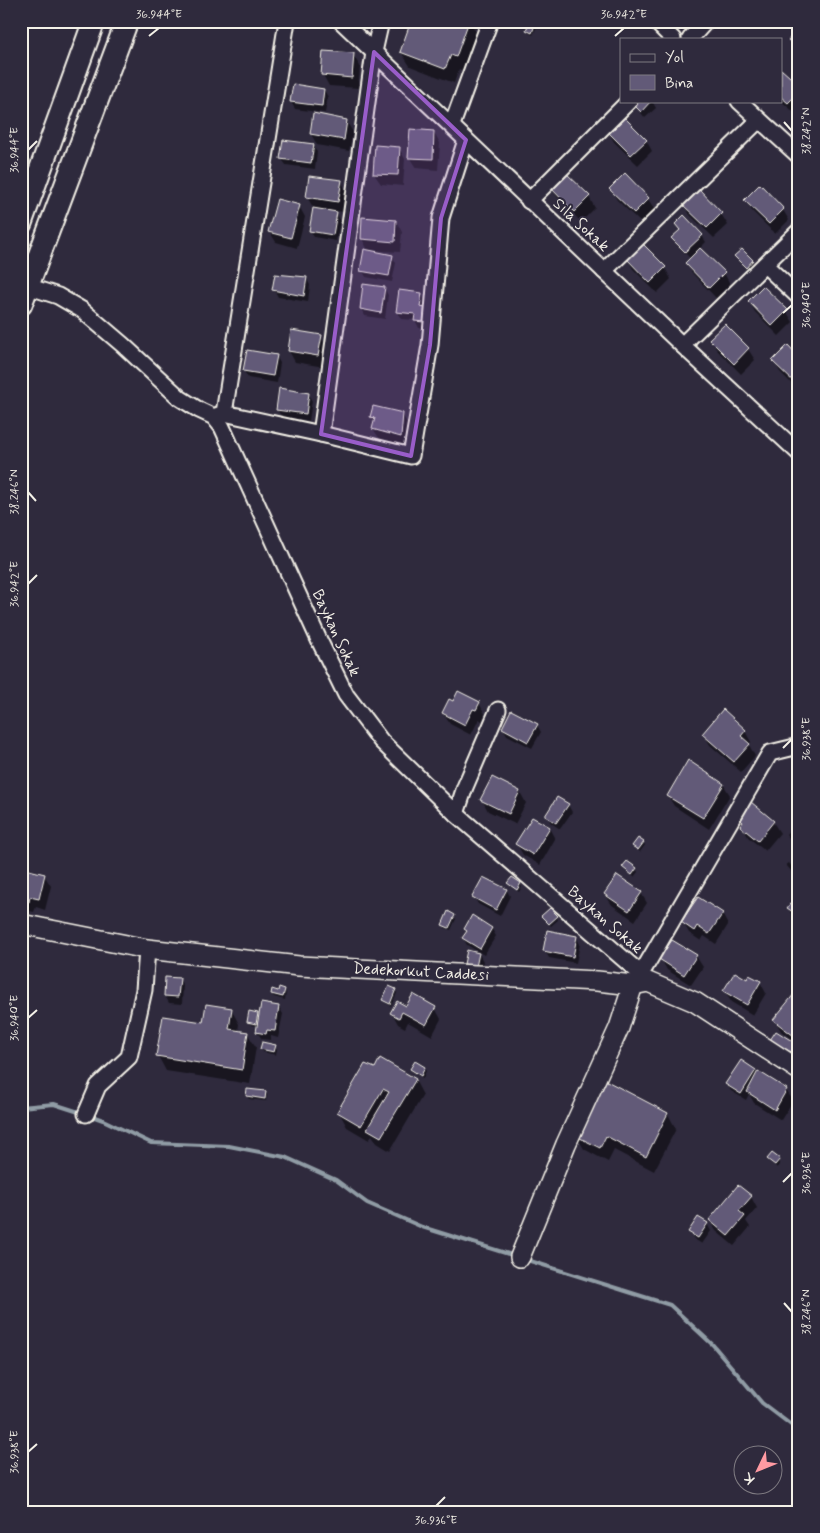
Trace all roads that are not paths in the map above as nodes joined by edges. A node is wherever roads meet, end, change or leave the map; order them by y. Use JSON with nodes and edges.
{"nodes":[{"id":1,"x":94,"y":21,"type":"edge"},
{"id":2,"x":127,"y":21,"type":"edge"},
{"id":3,"x":287,"y":21,"type":"edge"},
{"id":4,"x":341,"y":21,"type":"edge"},
{"id":5,"x":381,"y":21,"type":"edge"},
{"id":6,"x":490,"y":21,"type":"edge"},
{"id":7,"x":655,"y":21,"type":"edge"},
{"id":8,"x":706,"y":21,"type":"edge"},
{"id":9,"x":672,"y":38,"type":"edge"},
{"id":10,"x":691,"y":38,"type":"edge"},
{"id":11,"x":374,"y":52,"type":"junction"},
{"id":12,"x":628,"y":102,"type":"edge"},
{"id":13,"x":740,"y":102,"type":"edge"},
{"id":14,"x":760,"y":120,"type":"junction"},
{"id":15,"x":452,"y":126,"type":"junction"},
{"id":16,"x":466,"y":140,"type":"junction"},
{"id":17,"x":799,"y":156,"type":"edge"},
{"id":18,"x":529,"y":201,"type":"junction"},
{"id":19,"x":21,"y":223,"type":"edge"},
{"id":20,"x":799,"y":232,"type":"edge"},
{"id":21,"x":765,"y":264,"type":"junction"},
{"id":22,"x":604,"y":271,"type":"junction"},
{"id":23,"x":24,"y":295,"type":"edge"},
{"id":24,"x":799,"y":297,"type":"edge"},
{"id":25,"x":682,"y":345,"type":"junction"},
{"id":26,"x":219,"y":415,"type":"junction"},
{"id":27,"x":321,"y":434,"type":"junction"},
{"id":28,"x":799,"y":453,"type":"edge"},
{"id":29,"x":498,"y":710,"type":"dead end"},
{"id":30,"x":799,"y":746,"type":"edge"},
{"id":31,"x":456,"y":814,"type":"junction"},
{"id":32,"x":21,"y":924,"type":"edge"},
{"id":33,"x":147,"y":949,"type":"junction"},
{"id":34,"x":641,"y":980,"type":"junction"},
{"id":35,"x":799,"y":1070,"type":"edge"},
{"id":36,"x":86,"y":1114,"type":"dead end"},
{"id":37,"x":520,"y":1257,"type":"dead end"}],
"edges":[{"from":1,"to":19,"type":"main road"},
{"from":2,"to":23,"type":"main road"},
{"from":3,"to":26,"type":"street"},
{"from":4,"to":11,"type":"street","name":"Sıla Sokak"},
{"from":5,"to":11,"type":"street"},
{"from":6,"to":15,"type":"street"},
{"from":7,"to":9,"type":"street"},
{"from":8,"to":10,"type":"street"},
{"from":11,"to":15,"type":"street","name":"Sıla Sokak"},
{"from":11,"to":27,"type":"street"},
{"from":12,"to":18,"type":"street"},
{"from":13,"to":14,"type":"street"},
{"from":14,"to":17,"type":"street"},
{"from":14,"to":22,"type":"street"},
{"from":15,"to":16,"type":"street","name":"Sıla Sokak"},
{"from":16,"to":18,"type":"street","name":"Sıla Sokak"},
{"from":16,"to":27,"type":"street"},
{"from":18,"to":22,"type":"street","name":"Sıla Sokak"},
{"from":20,"to":21,"type":"street"},
{"from":21,"to":24,"type":"street"},
{"from":21,"to":25,"type":"street"},
{"from":22,"to":25,"type":"street","name":"Sıla Sokak"},
{"from":23,"to":26,"type":"street"},
{"from":25,"to":28,"type":"street","name":"Sıla Sokak"},
{"from":26,"to":27,"type":"street"},
{"from":26,"to":31,"type":"street","name":"Baykan Sokak"},
{"from":29,"to":31,"type":"street"},
{"from":30,"to":34,"type":"street"},
{"from":31,"to":34,"type":"street","name":"Baykan Sokak"},
{"from":32,"to":33,"type":"street","name":"Dedekorkut Caddesi"},
{"from":33,"to":34,"type":"street","name":"Dedekorkut Caddesi"},
{"from":33,"to":36,"type":"street"},
{"from":34,"to":35,"type":"street","name":"Dedekorkut Caddesi"},
{"from":34,"to":37,"type":"street"}]}
